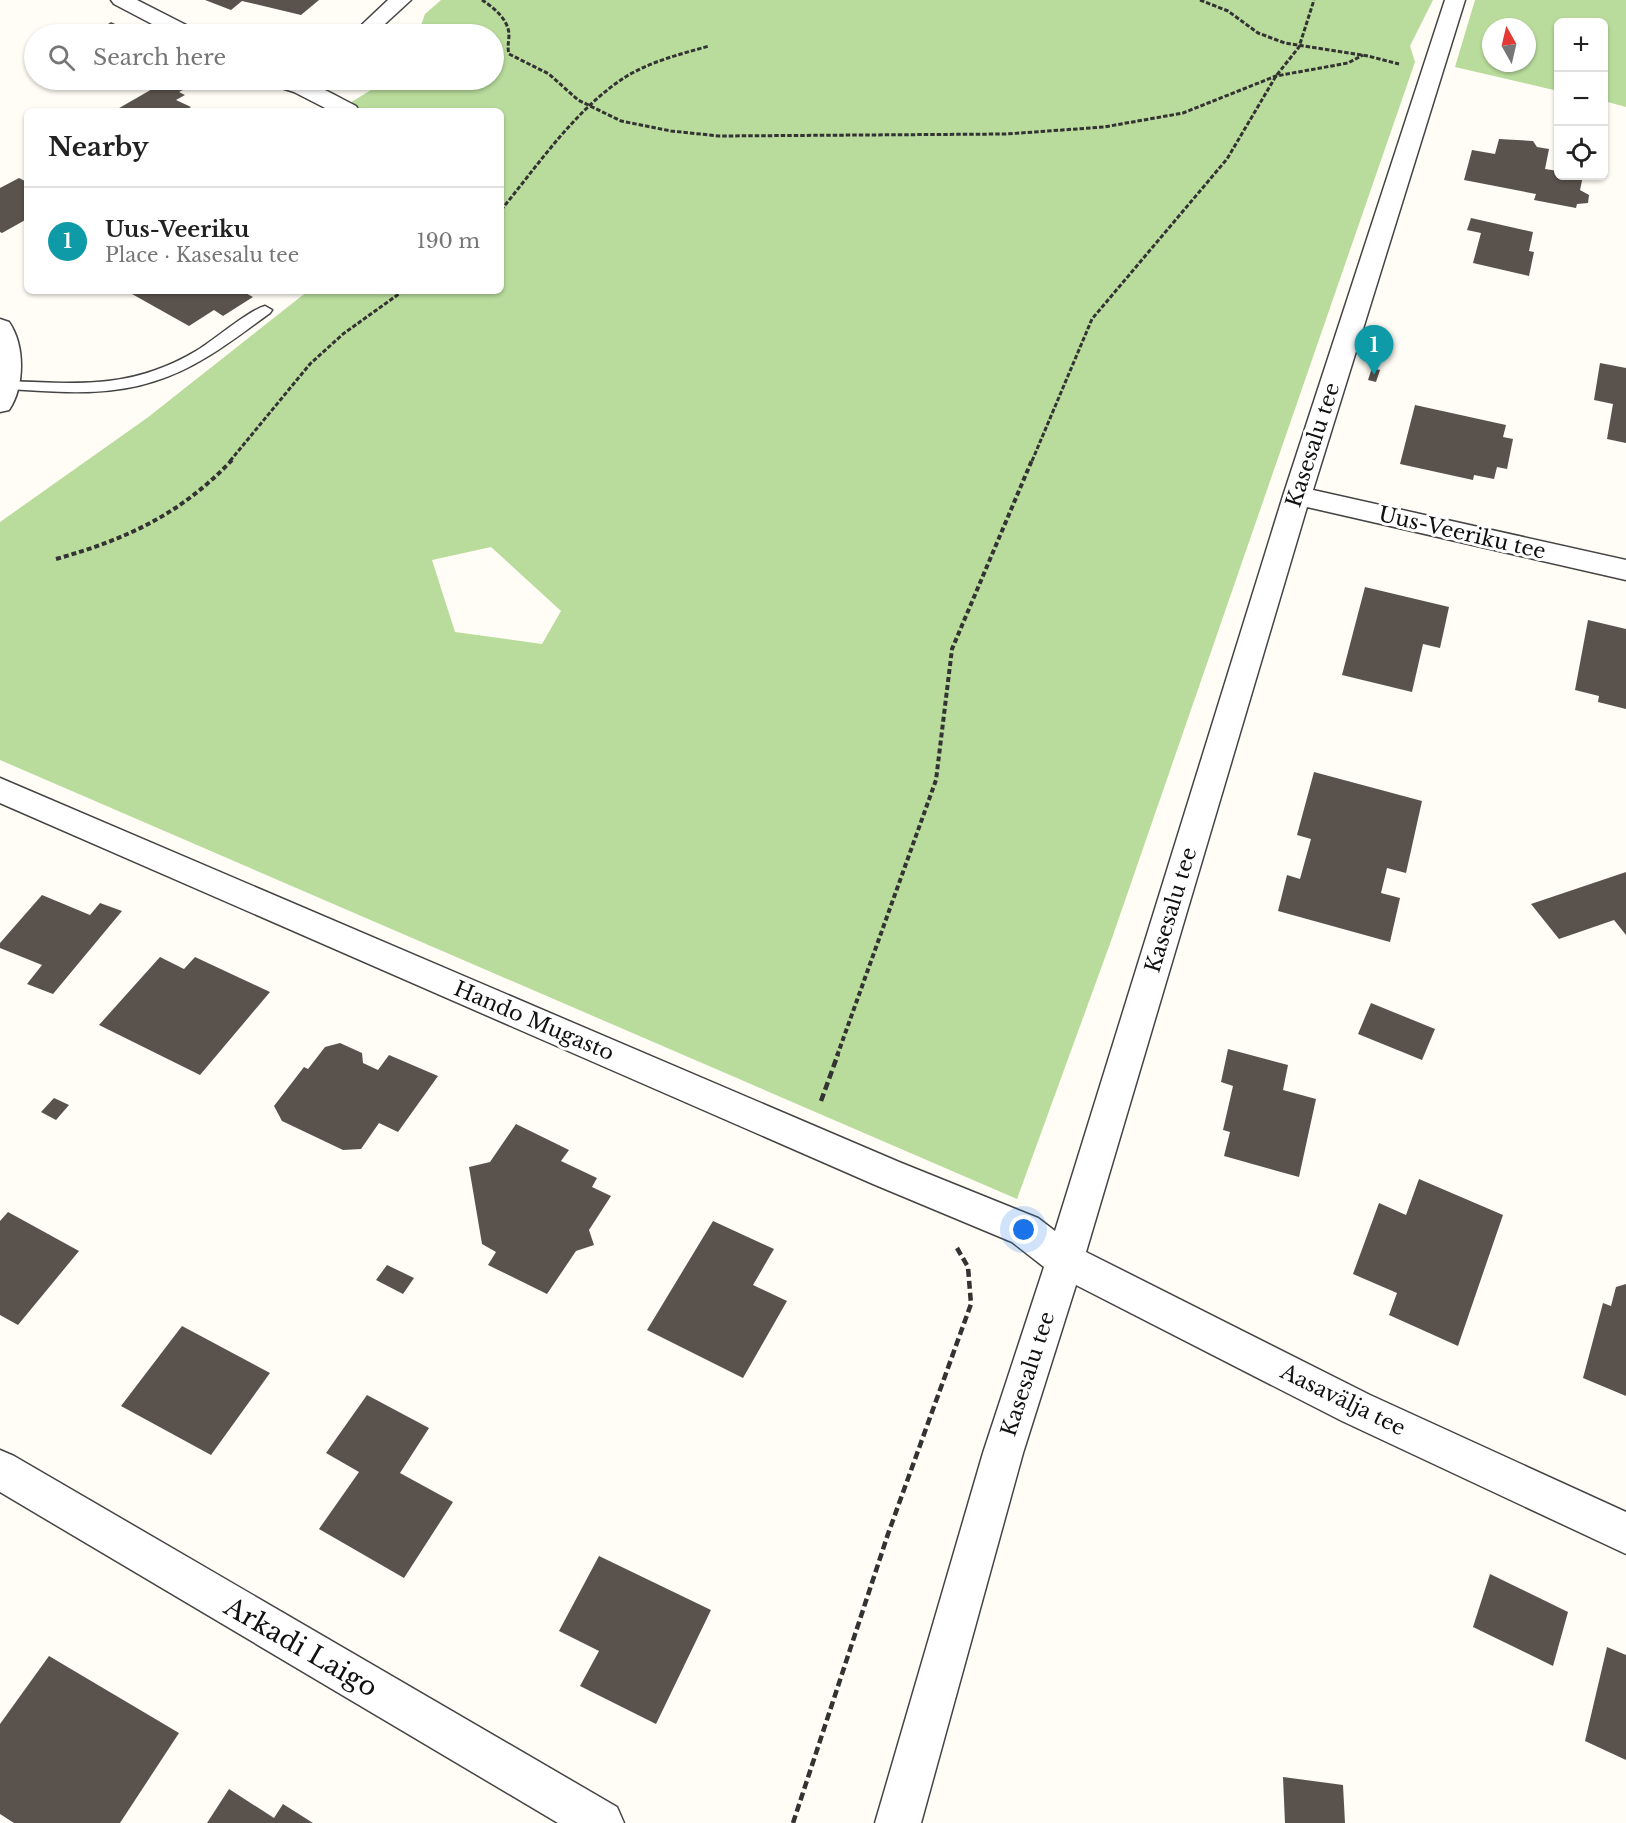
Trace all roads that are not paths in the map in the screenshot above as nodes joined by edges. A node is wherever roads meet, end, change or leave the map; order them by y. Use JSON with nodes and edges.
{"nodes":[{"id":1,"x":121,"y":0,"type":"edge"},
{"id":2,"x":402,"y":0,"type":"edge"},
{"id":3,"x":1455,"y":0,"type":"edge"},
{"id":4,"x":167,"y":24,"type":"edge"},
{"id":5,"x":374,"y":24,"type":"edge"},
{"id":6,"x":316,"y":90,"type":"edge"},
{"id":7,"x":344,"y":108,"type":"edge"},
{"id":8,"x":265,"y":310,"type":"dead end"},
{"id":9,"x":0,"y":327,"type":"edge"},
{"id":10,"x":4,"y":395,"type":"edge"},
{"id":11,"x":1297,"y":496,"type":"junction"},
{"id":12,"x":1626,"y":570,"type":"edge"},
{"id":13,"x":0,"y":790,"type":"edge"},
{"id":14,"x":1064,"y":1260,"type":"junction"},
{"id":15,"x":0,"y":1470,"type":"edge"},
{"id":16,"x":1626,"y":1533,"type":"edge"},
{"id":17,"x":601,"y":1823,"type":"edge"},
{"id":18,"x":898,"y":1823,"type":"edge"}],
"edges":[{"from":1,"to":4,"type":"street"},
{"from":2,"to":5,"type":"street"},
{"from":3,"to":11,"type":"street","name":"Kasesalu tee"},
{"from":6,"to":7,"type":"street"},
{"from":8,"to":10,"type":"lane"},
{"from":9,"to":10,"type":"street"},
{"from":11,"to":12,"type":"street","name":"Uus-Veeriku tee"},
{"from":11,"to":14,"type":"street","name":"Kasesalu tee"},
{"from":13,"to":14,"type":"street","name":"Hando Mugasto"},
{"from":14,"to":16,"type":"street","name":"Aasavälja tee"},
{"from":14,"to":18,"type":"street","name":"Kasesalu tee"},
{"from":15,"to":17,"type":"street","name":"Arkadi Laigo"}]}
